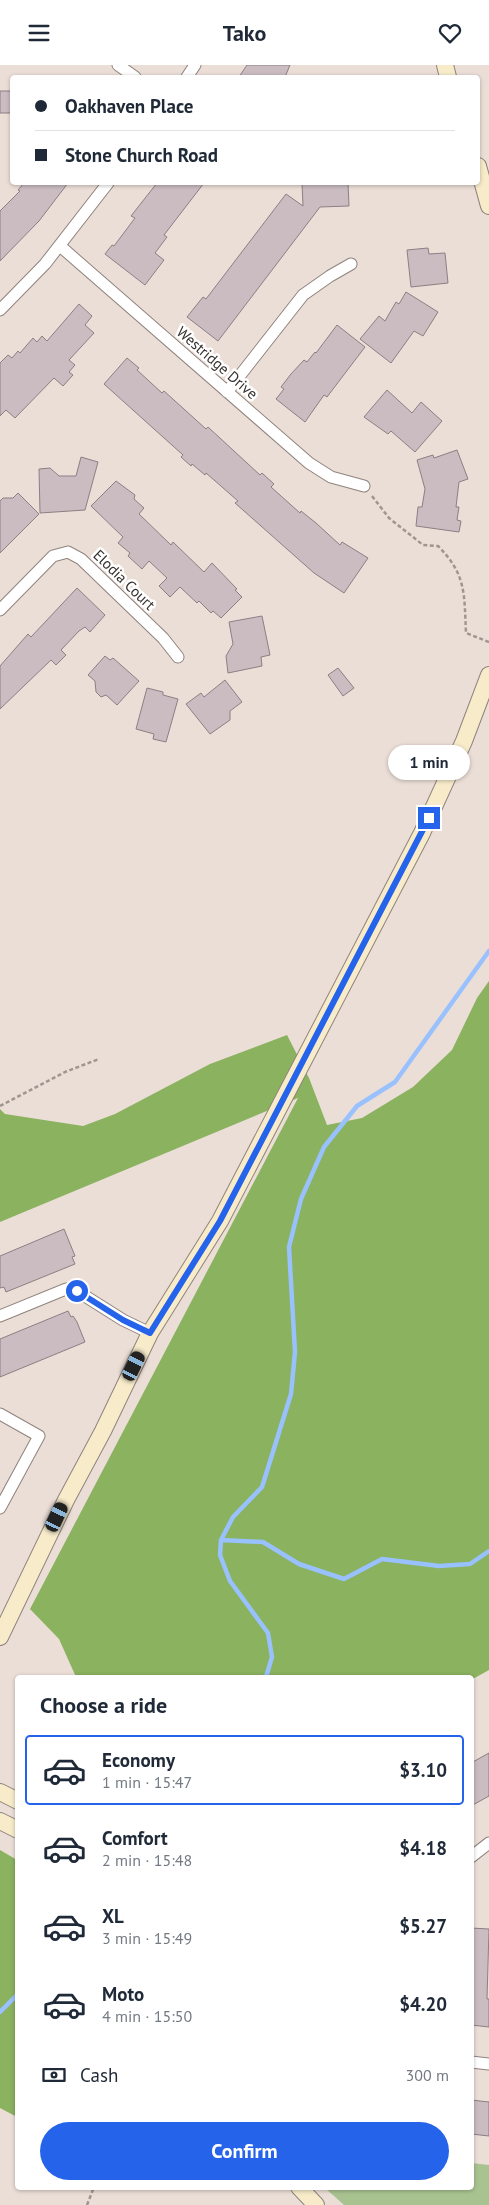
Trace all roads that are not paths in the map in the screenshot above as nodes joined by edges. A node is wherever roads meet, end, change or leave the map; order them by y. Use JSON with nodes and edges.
{"nodes":[{"id":1,"x":118,"y":65,"type":"edge"},
{"id":2,"x":132,"y":75,"type":"edge"},
{"id":3,"x":480,"y":173,"type":"edge"},
{"id":4,"x":106,"y":185,"type":"edge"},
{"id":5,"x":489,"y":207,"type":"edge"},
{"id":6,"x":60,"y":246,"type":"junction"},
{"id":7,"x":351,"y":264,"type":"dead end"},
{"id":8,"x":0,"y":310,"type":"edge"},
{"id":9,"x":227,"y":392,"type":"junction"},
{"id":10,"x":364,"y":486,"type":"road end"},
{"id":11,"x":0,"y":610,"type":"edge"},
{"id":12,"x":178,"y":657,"type":"dead end"},
{"id":13,"x":489,"y":675,"type":"edge"},
{"id":14,"x":0,"y":1316,"type":"edge"},
{"id":15,"x":150,"y":1333,"type":"junction"},
{"id":16,"x":0,"y":1414,"type":"edge"},
{"id":17,"x":0,"y":1508,"type":"edge"},
{"id":18,"x":0,"y":1637,"type":"edge"},
{"id":19,"x":0,"y":1793,"type":"edge"},
{"id":20,"x":15,"y":1800,"type":"edge"},
{"id":21,"x":0,"y":1821,"type":"edge"},
{"id":22,"x":15,"y":1828,"type":"edge"},
{"id":23,"x":489,"y":1843,"type":"edge"},
{"id":24,"x":474,"y":1855,"type":"edge"},
{"id":25,"x":474,"y":2062,"type":"edge"},
{"id":26,"x":489,"y":2064,"type":"edge"},
{"id":27,"x":302,"y":2190,"type":"edge"},
{"id":28,"x":316,"y":2205,"type":"edge"}],
"edges":[{"from":1,"to":2,"type":"street"},
{"from":3,"to":5,"type":"main road"},
{"from":4,"to":6,"type":"street"},
{"from":6,"to":8,"type":"street"},
{"from":6,"to":9,"type":"street","name":"Westridge Drive"},
{"from":7,"to":9,"type":"street"},
{"from":9,"to":10,"type":"street","name":"Westridge Drive"},
{"from":11,"to":12,"type":"street","name":"Elodia Court"},
{"from":13,"to":15,"type":"main road"},
{"from":14,"to":15,"type":"street"},
{"from":15,"to":18,"type":"main road"},
{"from":16,"to":17,"type":"street"},
{"from":19,"to":20,"type":"main road"},
{"from":21,"to":22,"type":"main road"},
{"from":23,"to":24,"type":"street"},
{"from":25,"to":26,"type":"street"},
{"from":27,"to":28,"type":"main road"}]}
